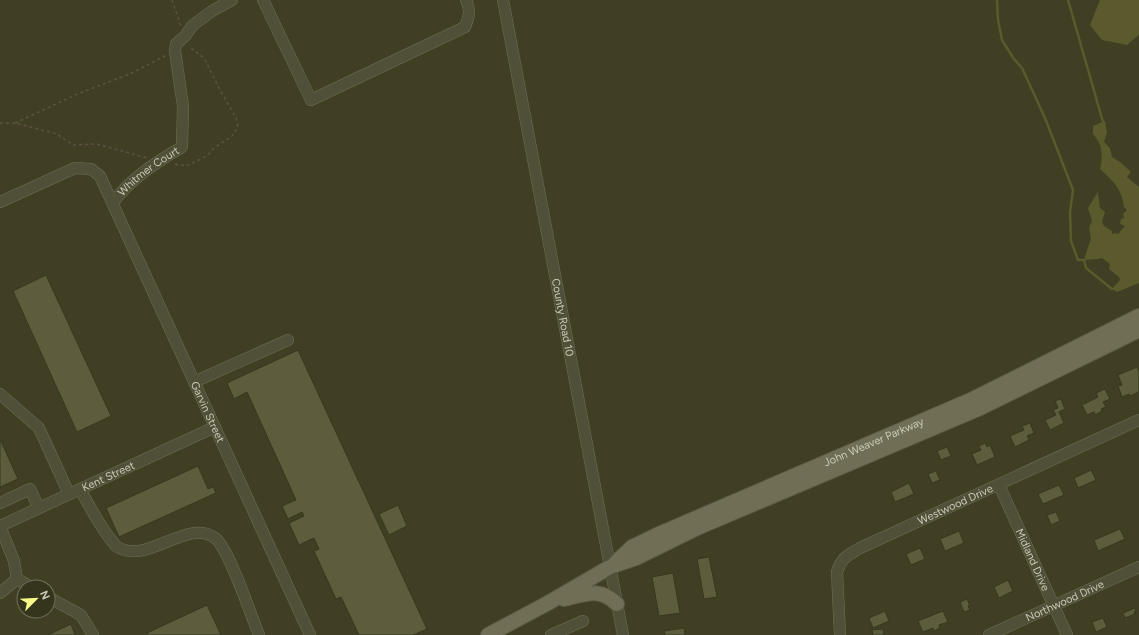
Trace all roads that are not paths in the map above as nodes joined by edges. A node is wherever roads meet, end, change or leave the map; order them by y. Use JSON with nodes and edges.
{"nodes":[{"id":1,"x":232,"y":0,"type":"edge"},
{"id":2,"x":263,"y":0,"type":"edge"},
{"id":3,"x":466,"y":0,"type":"edge"},
{"id":4,"x":503,"y":0,"type":"edge"},
{"id":5,"x":0,"y":202,"type":"edge"},
{"id":6,"x":113,"y":204,"type":"junction"},
{"id":7,"x":1139,"y":316,"type":"edge"},
{"id":8,"x":1139,"y":330,"type":"edge"},
{"id":9,"x":288,"y":340,"type":"dead end"},
{"id":10,"x":194,"y":382,"type":"junction"},
{"id":11,"x":0,"y":394,"type":"edge"},
{"id":12,"x":1139,"y":420,"type":"edge"},
{"id":13,"x":215,"y":427,"type":"junction"},
{"id":14,"x":999,"y":485,"type":"junction"},
{"id":15,"x":80,"y":489,"type":"junction"},
{"id":16,"x":69,"y":494,"type":"junction"},
{"id":17,"x":0,"y":503,"type":"edge"},
{"id":18,"x":39,"y":508,"type":"junction"},
{"id":19,"x":0,"y":526,"type":"edge"},
{"id":20,"x":610,"y":567,"type":"junction"},
{"id":21,"x":1139,"y":567,"type":"edge"},
{"id":22,"x":17,"y":579,"type":"edge"},
{"id":23,"x":16,"y":580,"type":"edge"},
{"id":24,"x":0,"y":593,"type":"edge"},
{"id":25,"x":56,"y":602,"type":"edge"},
{"id":26,"x":548,"y":603,"type":"junction"},
{"id":27,"x":617,"y":604,"type":"junction"},
{"id":28,"x":1054,"y":606,"type":"junction"},
{"id":29,"x":583,"y":621,"type":"dead end"},
{"id":30,"x":495,"y":633,"type":"edge"},
{"id":31,"x":93,"y":635,"type":"edge"},
{"id":32,"x":259,"y":635,"type":"edge"},
{"id":33,"x":310,"y":635,"type":"edge"},
{"id":34,"x":551,"y":635,"type":"edge"},
{"id":35,"x":623,"y":635,"type":"edge"},
{"id":36,"x":840,"y":635,"type":"edge"},
{"id":37,"x":989,"y":635,"type":"edge"},
{"id":38,"x":1066,"y":635,"type":"edge"}],
"edges":[{"from":1,"to":6,"type":"street","name":"Whitmer Court"},
{"from":2,"to":3,"type":"street"},
{"from":4,"to":20,"type":"street","name":"County Road 10"},
{"from":5,"to":6,"type":"street","name":"Garvin Street"},
{"from":6,"to":10,"type":"street","name":"Garvin Street"},
{"from":7,"to":20,"type":"main road","name":"John Weaver Parkway"},
{"from":8,"to":20,"type":"main road","name":"John Weaver Parkway"},
{"from":9,"to":10,"type":"street"},
{"from":10,"to":13,"type":"street","name":"Garvin Street"},
{"from":11,"to":16,"type":"street"},
{"from":12,"to":14,"type":"street","name":"Westwood Drive"},
{"from":13,"to":15,"type":"street","name":"Kent Street"},
{"from":13,"to":33,"type":"street","name":"Garvin Street"},
{"from":14,"to":28,"type":"street","name":"Midland Drive"},
{"from":14,"to":36,"type":"street","name":"Westwood Drive"},
{"from":15,"to":16,"type":"street","name":"Kent Street"},
{"from":15,"to":32,"type":"street"},
{"from":16,"to":18,"type":"street","name":"Kent Street"},
{"from":17,"to":18,"type":"street"},
{"from":18,"to":19,"type":"street","name":"Kent Street"},
{"from":19,"to":22,"type":"street"},
{"from":20,"to":26,"type":"main road","name":"John Weaver Parkway"},
{"from":20,"to":27,"type":"street","name":"County Road 10"},
{"from":21,"to":28,"type":"street","name":"Northwood Drive"},
{"from":23,"to":24,"type":"street"},
{"from":25,"to":31,"type":"street"},
{"from":26,"to":27,"type":"main road"},
{"from":26,"to":30,"type":"main road","name":"John Weaver Parkway"},
{"from":27,"to":35,"type":"street","name":"County Road 10"},
{"from":28,"to":37,"type":"street","name":"Northwood Drive"},
{"from":28,"to":38,"type":"street","name":"Midland Drive"},
{"from":29,"to":34,"type":"street"}]}
